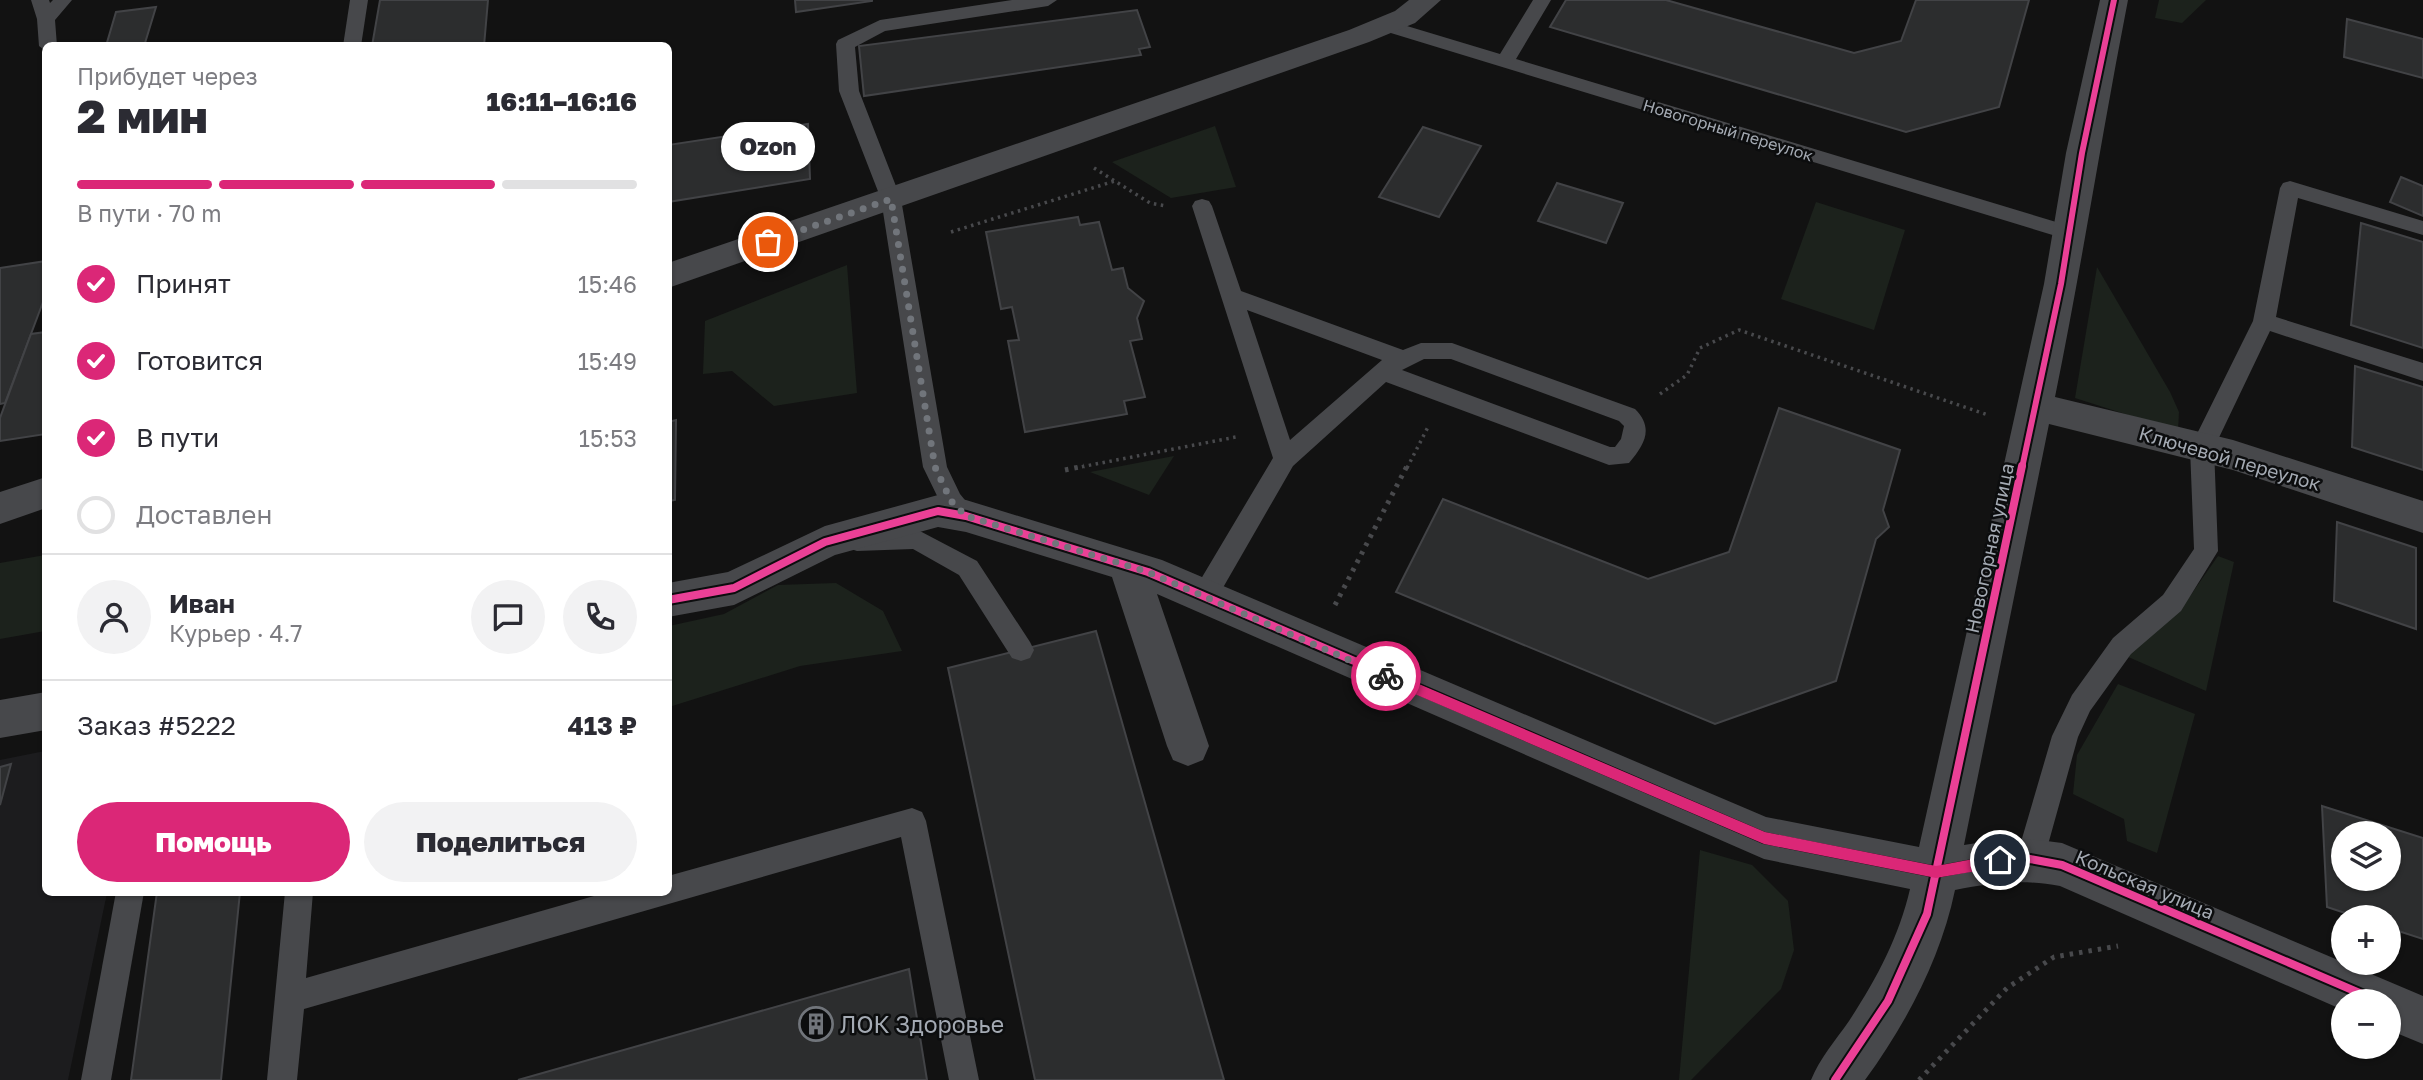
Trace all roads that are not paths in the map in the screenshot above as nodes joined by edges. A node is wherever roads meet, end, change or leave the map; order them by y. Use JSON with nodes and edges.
{"nodes":[{"id":1,"x":40,"y":0,"type":"edge"},
{"id":2,"x":63,"y":0,"type":"edge"},
{"id":3,"x":359,"y":0,"type":"edge"},
{"id":4,"x":920,"y":0,"type":"edge"},
{"id":5,"x":1048,"y":0,"type":"edge"},
{"id":6,"x":1427,"y":0,"type":"edge"},
{"id":7,"x":1542,"y":0,"type":"edge"},
{"id":8,"x":2115,"y":0,"type":"edge"},
{"id":9,"x":46,"y":19,"type":"junction"},
{"id":10,"x":923,"y":20,"type":"junction"},
{"id":11,"x":1387,"y":26,"type":"junction"},
{"id":12,"x":48,"y":42,"type":"edge"},
{"id":13,"x":353,"y":42,"type":"edge"},
{"id":14,"x":1505,"y":62,"type":"junction"},
{"id":15,"x":891,"y":199,"type":"junction"},
{"id":16,"x":1202,"y":206,"type":"road end"},
{"id":17,"x":2423,"y":228,"type":"edge"},
{"id":18,"x":2069,"y":233,"type":"junction"},
{"id":19,"x":672,"y":275,"type":"edge"},
{"id":20,"x":1232,"y":296,"type":"junction"},
{"id":21,"x":2264,"y":321,"type":"junction"},
{"id":22,"x":1402,"y":358,"type":"junction"},
{"id":23,"x":1381,"y":371,"type":"junction"},
{"id":24,"x":2423,"y":372,"type":"edge"},
{"id":25,"x":2035,"y":406,"type":"junction"},
{"id":26,"x":2202,"y":448,"type":"junction"},
{"id":27,"x":1285,"y":459,"type":"junction"},
{"id":28,"x":42,"y":493,"type":"edge"},
{"id":29,"x":0,"y":508,"type":"edge"},
{"id":30,"x":966,"y":516,"type":"junction"},
{"id":31,"x":2423,"y":517,"type":"edge"},
{"id":32,"x":825,"y":542,"type":"junction"},
{"id":33,"x":1127,"y":564,"type":"junction"},
{"id":34,"x":1204,"y":597,"type":"junction"},
{"id":35,"x":672,"y":599,"type":"edge"},
{"id":36,"x":1021,"y":650,"type":"dead end"},
{"id":37,"x":42,"y":712,"type":"edge"},
{"id":38,"x":0,"y":719,"type":"edge"},
{"id":39,"x":1188,"y":746,"type":"dead end"},
{"id":40,"x":2046,"y":862,"type":"junction"},
{"id":41,"x":1936,"y":872,"type":"junction"},
{"id":42,"x":672,"y":889,"type":"edge"},
{"id":43,"x":129,"y":896,"type":"edge"},
{"id":44,"x":299,"y":896,"type":"edge"},
{"id":45,"x":646,"y":896,"type":"edge"},
{"id":46,"x":2349,"y":989,"type":"edge"},
{"id":47,"x":289,"y":998,"type":"junction"},
{"id":48,"x":2401,"y":1011,"type":"edge"},
{"id":49,"x":2423,"y":1020,"type":"edge"},
{"id":50,"x":96,"y":1080,"type":"edge"},
{"id":51,"x":282,"y":1080,"type":"edge"},
{"id":52,"x":964,"y":1080,"type":"edge"},
{"id":53,"x":1835,"y":1080,"type":"edge"}],
"edges":[{"from":1,"to":9,"type":"lane"},
{"from":2,"to":9,"type":"lane"},
{"from":3,"to":13,"type":"lane"},
{"from":4,"to":10,"type":"lane"},
{"from":5,"to":10,"type":"lane"},
{"from":6,"to":11,"type":"street"},
{"from":7,"to":14,"type":"lane"},
{"from":8,"to":18,"type":"street","name":"Новогорная улица"},
{"from":9,"to":12,"type":"lane"},
{"from":10,"to":15,"type":"lane"},
{"from":11,"to":14,"type":"lane","name":"Новогорный переулок"},
{"from":11,"to":15,"type":"street"},
{"from":14,"to":18,"type":"lane","name":"Новогорный переулок"},
{"from":15,"to":19,"type":"street"},
{"from":15,"to":30,"type":"lane"},
{"from":16,"to":20,"type":"lane"},
{"from":17,"to":21,"type":"lane"},
{"from":18,"to":25,"type":"street","name":"Новогорная улица"},
{"from":20,"to":22,"type":"lane"},
{"from":20,"to":27,"type":"lane"},
{"from":21,"to":24,"type":"lane"},
{"from":21,"to":26,"type":"lane"},
{"from":22,"to":23,"type":"lane"},
{"from":22,"to":23,"type":"lane"},
{"from":23,"to":27,"type":"lane"},
{"from":25,"to":26,"type":"street","name":"Ключевой переулок"},
{"from":25,"to":41,"type":"street","name":"Новогорная улица"},
{"from":26,"to":31,"type":"street","name":"Ключевой переулок"},
{"from":26,"to":40,"type":"lane"},
{"from":27,"to":34,"type":"lane"},
{"from":28,"to":29,"type":"street"},
{"from":30,"to":32,"type":"street","name":"Кольская улица"},
{"from":30,"to":33,"type":"street","name":"Кольская улица"},
{"from":32,"to":35,"type":"street","name":"Кольская улица"},
{"from":32,"to":36,"type":"lane"},
{"from":33,"to":34,"type":"street","name":"Кольская улица"},
{"from":33,"to":39,"type":"street"},
{"from":34,"to":41,"type":"street","name":"Кольская улица"},
{"from":37,"to":38,"type":"street"},
{"from":40,"to":41,"type":"street","name":"Кольская улица"},
{"from":40,"to":46,"type":"street","name":"Кольская улица"},
{"from":41,"to":53,"type":"street","name":"Новогорная улица"},
{"from":42,"to":52,"type":"lane"},
{"from":43,"to":50,"type":"lane"},
{"from":44,"to":47,"type":"lane"},
{"from":45,"to":47,"type":"lane"},
{"from":47,"to":51,"type":"lane"},
{"from":48,"to":49,"type":"street"}]}
